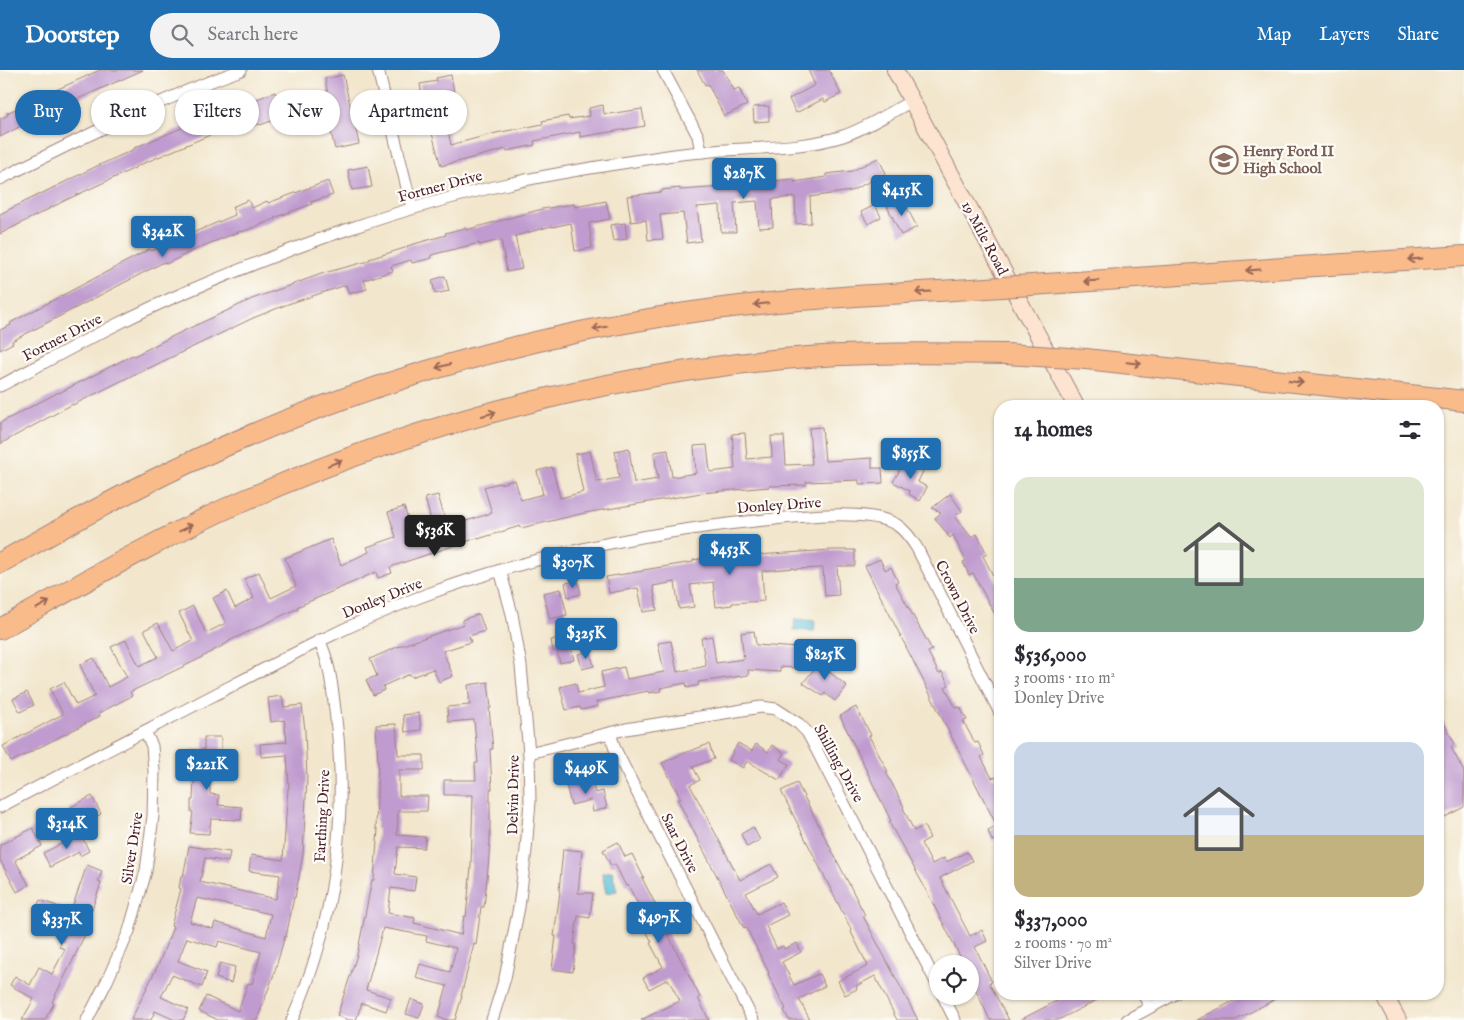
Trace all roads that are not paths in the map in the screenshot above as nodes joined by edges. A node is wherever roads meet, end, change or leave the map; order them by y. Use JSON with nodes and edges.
{"nodes":[{"id":1,"x":241,"y":70,"type":"edge"},
{"id":2,"x":378,"y":70,"type":"edge"},
{"id":3,"x":662,"y":70,"type":"edge"},
{"id":4,"x":895,"y":70,"type":"edge"},
{"id":5,"x":912,"y":101,"type":"junction"},
{"id":6,"x":701,"y":152,"type":"junction"},
{"id":7,"x":0,"y":179,"type":"edge"},
{"id":8,"x":412,"y":208,"type":"junction"},
{"id":9,"x":1464,"y":256,"type":"edge"},
{"id":10,"x":0,"y":386,"type":"edge"},
{"id":11,"x":1073,"y":400,"type":"edge"},
{"id":12,"x":1464,"y":401,"type":"edge"},
{"id":13,"x":898,"y":526,"type":"joint"},
{"id":14,"x":0,"y":562,"type":"edge"},
{"id":15,"x":500,"y":570,"type":"junction"},
{"id":16,"x":0,"y":629,"type":"edge"},
{"id":17,"x":319,"y":640,"type":"junction"},
{"id":18,"x":994,"y":701,"type":"edge"},
{"id":19,"x":145,"y":731,"type":"junction"},
{"id":20,"x":610,"y":733,"type":"junction"},
{"id":21,"x":529,"y":753,"type":"junction"},
{"id":22,"x":0,"y":806,"type":"edge"},
{"id":23,"x":929,"y":969,"type":"edge"},
{"id":24,"x":1146,"y":1000,"type":"edge"},
{"id":25,"x":1163,"y":1000,"type":"edge"},
{"id":26,"x":1387,"y":1000,"type":"edge"},
{"id":27,"x":948,"y":1005,"type":"edge"},
{"id":28,"x":1150,"y":1007,"type":"junction"},
{"id":29,"x":86,"y":1020,"type":"edge"},
{"id":30,"x":292,"y":1020,"type":"edge"},
{"id":31,"x":492,"y":1020,"type":"edge"},
{"id":32,"x":753,"y":1020,"type":"edge"},
{"id":33,"x":955,"y":1020,"type":"edge"},
{"id":34,"x":1127,"y":1020,"type":"edge"},
{"id":35,"x":1398,"y":1020,"type":"edge"}],
"edges":[{"from":1,"to":7,"type":"street"},
{"from":2,"to":8,"type":"street"},
{"from":3,"to":6,"type":"street"},
{"from":4,"to":5,"type":"street","name":"19 Mile Road"},
{"from":5,"to":6,"type":"street","name":"Fortner Drive"},
{"from":5,"to":11,"type":"street","name":"19 Mile Road"},
{"from":6,"to":8,"type":"street","name":"Fortner Drive"},
{"from":8,"to":10,"type":"street","name":"Fortner Drive"},
{"from":9,"to":14,"type":"highway","one_way":true,"bridge":true},
{"from":16,"to":12,"type":"highway","one_way":true,"bridge":true},
{"from":13,"to":15,"type":"street","name":"Donley Drive"},
{"from":13,"to":18,"type":"street","name":"Crown Drive"},
{"from":15,"to":17,"type":"street","name":"Donley Drive"},
{"from":15,"to":21,"type":"street","name":"Delvin Drive"},
{"from":17,"to":19,"type":"street","name":"Donley Drive"},
{"from":17,"to":30,"type":"street","name":"Farthing Drive"},
{"from":19,"to":22,"type":"street","name":"Donley Drive"},
{"from":19,"to":29,"type":"street","name":"Silver Drive"},
{"from":20,"to":21,"type":"street","name":"Shilling Drive"},
{"from":20,"to":23,"type":"street","name":"Shilling Drive"},
{"from":20,"to":32,"type":"street","name":"Saar Drive"},
{"from":21,"to":31,"type":"street","name":"Delvin Drive"},
{"from":24,"to":28,"type":"street"},
{"from":25,"to":28,"type":"street"},
{"from":26,"to":35,"type":"street"},
{"from":27,"to":33,"type":"street"},
{"from":28,"to":34,"type":"street"}]}
